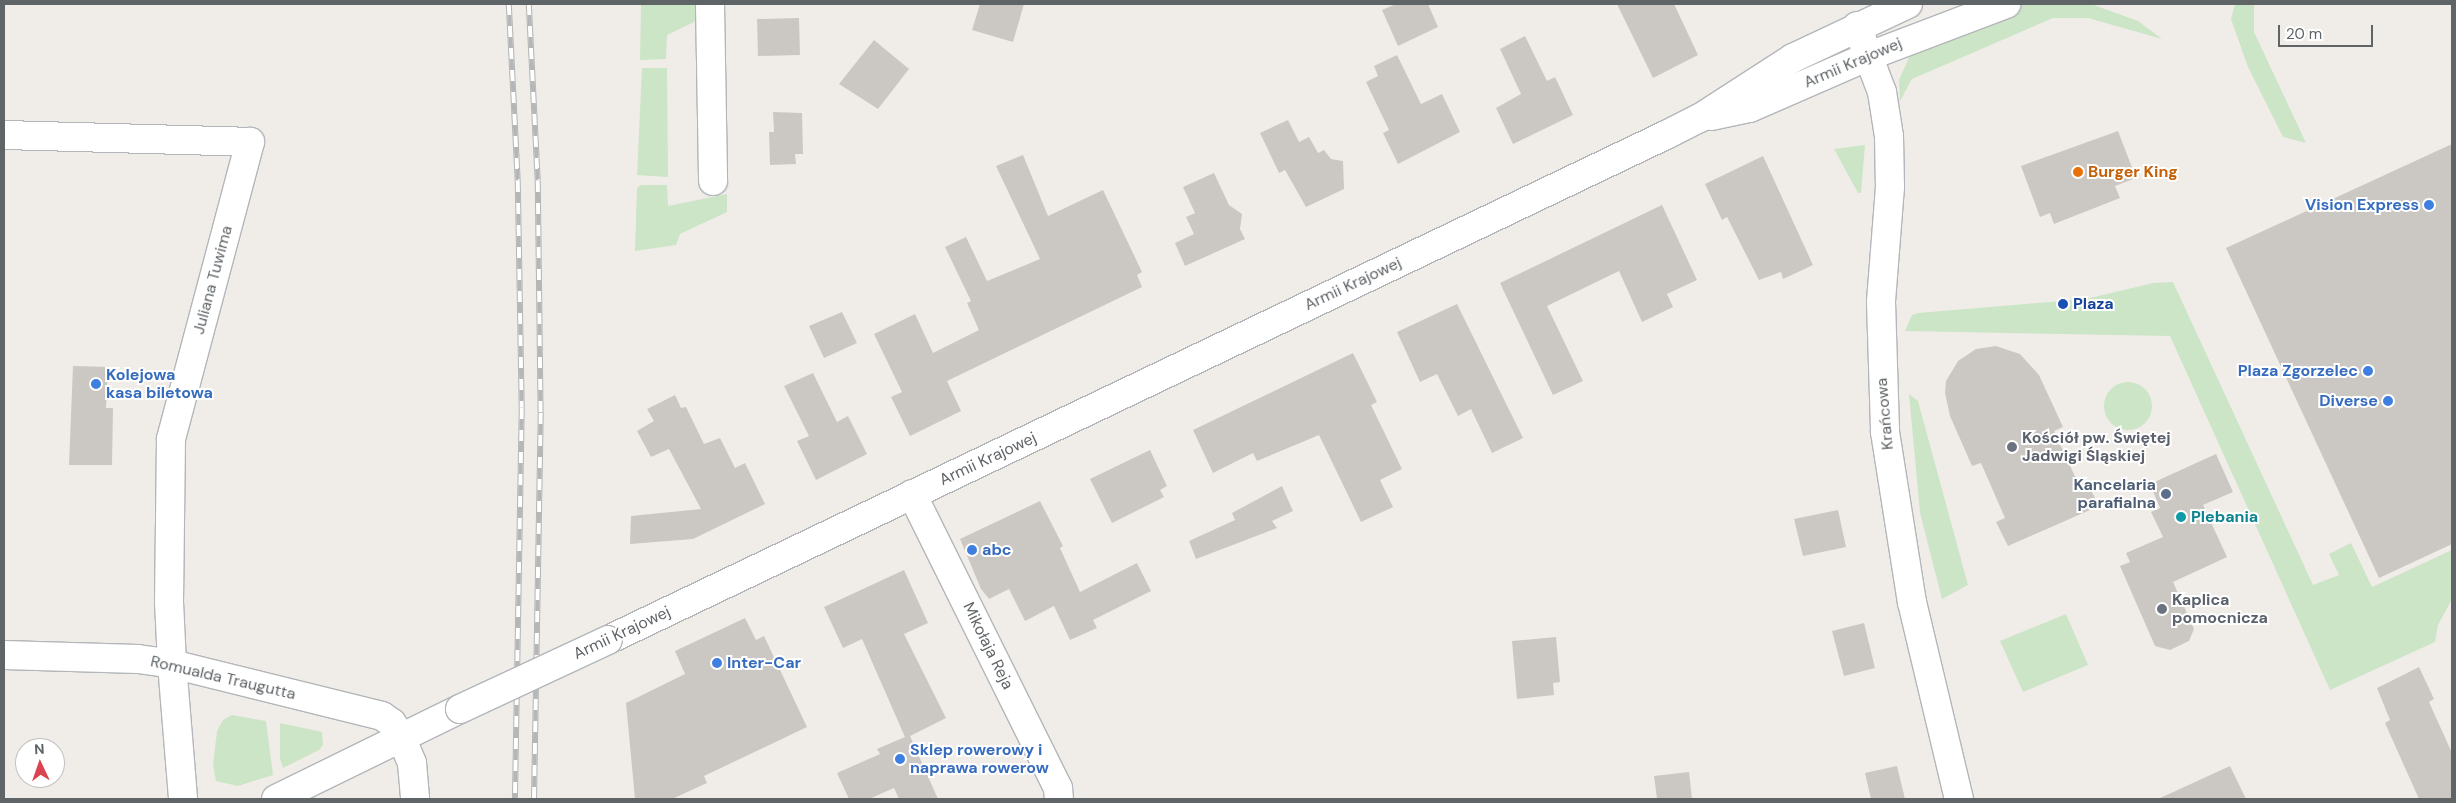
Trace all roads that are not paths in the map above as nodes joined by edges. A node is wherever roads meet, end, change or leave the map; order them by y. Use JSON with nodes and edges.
{"nodes":[{"id":1,"x":710,"y":4,"type":"edge"},
{"id":2,"x":1908,"y":4,"type":"edge"},
{"id":3,"x":2006,"y":4,"type":"edge"},
{"id":4,"x":1857,"y":26,"type":"junction"},
{"id":5,"x":1870,"y":56,"type":"junction"},
{"id":6,"x":1700,"y":118,"type":"junction"},
{"id":7,"x":4,"y":135,"type":"edge"},
{"id":8,"x":713,"y":181,"type":"dead end"},
{"id":9,"x":912,"y":494,"type":"junction"},
{"id":10,"x":4,"y":655,"type":"edge"},
{"id":11,"x":172,"y":664,"type":"junction"},
{"id":12,"x":401,"y":737,"type":"junction"},
{"id":13,"x":182,"y":799,"type":"edge"},
{"id":14,"x":276,"y":799,"type":"edge"},
{"id":15,"x":415,"y":799,"type":"edge"},
{"id":16,"x":1059,"y":799,"type":"edge"},
{"id":17,"x":1959,"y":799,"type":"edge"}],
"edges":[{"from":1,"to":8,"type":"street"},
{"from":2,"to":4,"type":"street","name":"Armii Krajowej"},
{"from":3,"to":5,"type":"street","name":"Armii Krajowej"},
{"from":4,"to":5,"type":"street","name":"Krańcowa"},
{"from":4,"to":6,"type":"street","name":"Armii Krajowej"},
{"from":5,"to":6,"type":"street","name":"Armii Krajowej"},
{"from":5,"to":17,"type":"street","name":"Krańcowa"},
{"from":6,"to":9,"type":"street","name":"Armii Krajowej"},
{"from":7,"to":11,"type":"street","name":"Juliana Tuwima"},
{"from":9,"to":12,"type":"street","name":"Armii Krajowej","bridge":true},
{"from":9,"to":16,"type":"street","name":"Mikołaja Reja"},
{"from":10,"to":11,"type":"street","name":"Romualda Traugutta"},
{"from":11,"to":12,"type":"street","name":"Romualda Traugutta"},
{"from":11,"to":13,"type":"street"},
{"from":12,"to":14,"type":"street","name":"Armii Krajowej"},
{"from":12,"to":15,"type":"street","name":"Romualda Traugutta"}]}
